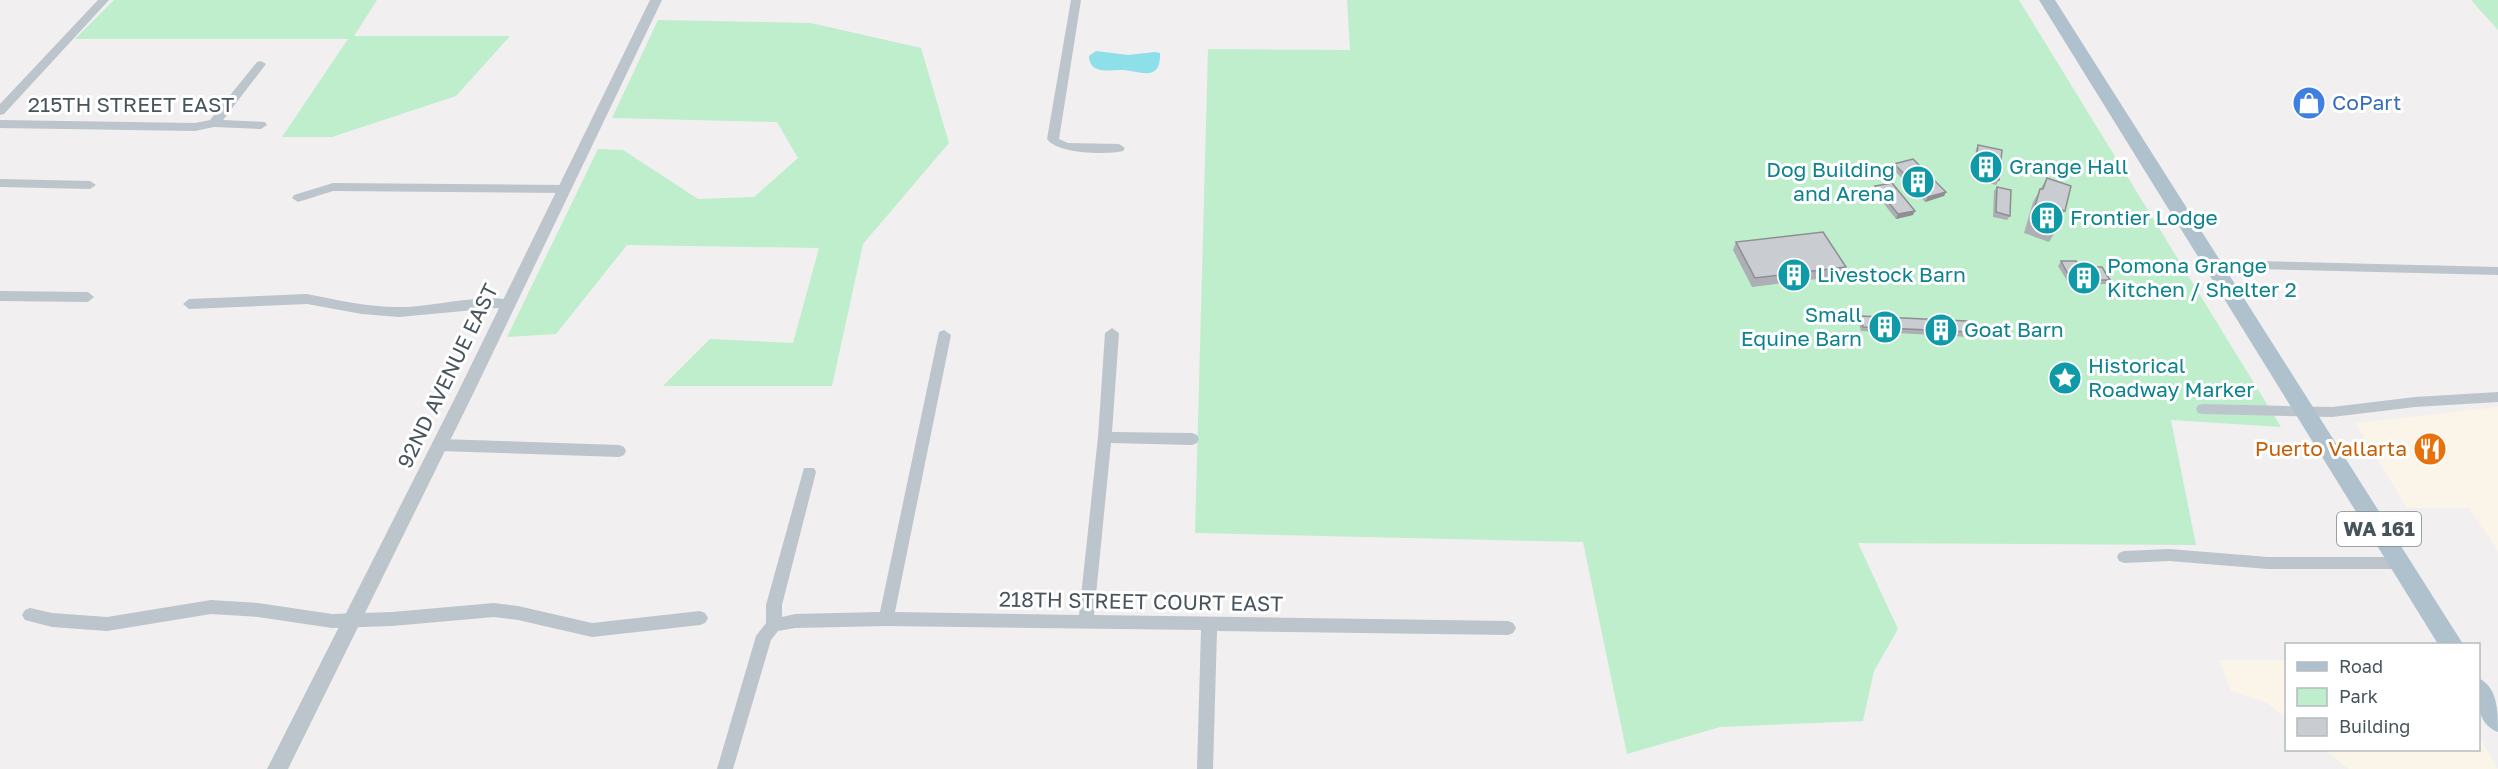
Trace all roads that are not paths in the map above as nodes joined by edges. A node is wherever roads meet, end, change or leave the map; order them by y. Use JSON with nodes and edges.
{"nodes":[{"id":1,"x":104,"y":0,"type":"edge"},
{"id":2,"x":656,"y":0,"type":"edge"},
{"id":3,"x":1076,"y":0,"type":"edge"},
{"id":4,"x":2047,"y":0,"type":"edge"},
{"id":5,"x":261,"y":64,"type":"dead end"},
{"id":6,"x":0,"y":111,"type":"edge"},
{"id":7,"x":214,"y":123,"type":"junction"},
{"id":8,"x":0,"y":124,"type":"edge"},
{"id":9,"x":261,"y":125,"type":"dead end"},
{"id":10,"x":1119,"y":148,"type":"dead end"},
{"id":11,"x":0,"y":183,"type":"edge"},
{"id":12,"x":90,"y":185,"type":"dead end"},
{"id":13,"x":565,"y":189,"type":"junction"},
{"id":14,"x":298,"y":198,"type":"dead end"},
{"id":15,"x":2256,"y":265,"type":"dead end"},
{"id":16,"x":2498,"y":271,"type":"edge"},
{"id":17,"x":0,"y":296,"type":"edge"},
{"id":18,"x":88,"y":297,"type":"dead end"},
{"id":19,"x":189,"y":304,"type":"dead end"},
{"id":20,"x":508,"y":304,"type":"junction"},
{"id":21,"x":1113,"y":333,"type":"dead end"},
{"id":22,"x":944,"y":335,"type":"dead end"},
{"id":23,"x":2498,"y":397,"type":"edge"},
{"id":24,"x":2202,"y":409,"type":"dead end"},
{"id":25,"x":2307,"y":413,"type":"junction"},
{"id":26,"x":1105,"y":437,"type":"junction"},
{"id":27,"x":1192,"y":439,"type":"dead end"},
{"id":28,"x":439,"y":445,"type":"junction"},
{"id":29,"x":619,"y":452,"type":"dead end"},
{"id":30,"x":809,"y":472,"type":"dead end"},
{"id":31,"x":2124,"y":557,"type":"dead end"},
{"id":32,"x":2400,"y":563,"type":"junction"},
{"id":33,"x":30,"y":615,"type":"dead end"},
{"id":34,"x":700,"y":618,"type":"dead end"},
{"id":35,"x":354,"y":619,"type":"junction"},
{"id":36,"x":886,"y":619,"type":"junction"},
{"id":37,"x":1086,"y":622,"type":"junction"},
{"id":38,"x":774,"y":625,"type":"junction"},
{"id":39,"x":1209,"y":625,"type":"junction"},
{"id":40,"x":1508,"y":628,"type":"dead end"},
{"id":41,"x":2450,"y":643,"type":"edge"},
{"id":42,"x":2480,"y":692,"type":"edge"},
{"id":43,"x":2498,"y":720,"type":"edge"},
{"id":44,"x":277,"y":769,"type":"edge"},
{"id":45,"x":725,"y":769,"type":"edge"},
{"id":46,"x":1205,"y":769,"type":"edge"}],
"edges":[{"from":1,"to":6,"type":"street"},
{"from":2,"to":13,"type":"street","name":"92ND AVENUE EAST"},
{"from":3,"to":10,"type":"street"},
{"from":4,"to":25,"type":"main road","number":"WA 161"},
{"from":5,"to":7,"type":"street"},
{"from":7,"to":8,"type":"street","name":"215TH STREET EAST"},
{"from":7,"to":9,"type":"street","name":"215TH STREET EAST"},
{"from":11,"to":12,"type":"street"},
{"from":13,"to":14,"type":"street"},
{"from":13,"to":20,"type":"street","name":"92ND AVENUE EAST"},
{"from":15,"to":16,"type":"street"},
{"from":17,"to":18,"type":"street"},
{"from":19,"to":20,"type":"street"},
{"from":20,"to":28,"type":"street","name":"92ND AVENUE EAST"},
{"from":21,"to":26,"type":"street"},
{"from":22,"to":36,"type":"street"},
{"from":23,"to":25,"type":"street"},
{"from":24,"to":25,"type":"street"},
{"from":25,"to":32,"type":"main road","number":"WA 161"},
{"from":26,"to":27,"type":"street"},
{"from":26,"to":37,"type":"street"},
{"from":28,"to":29,"type":"street"},
{"from":28,"to":35,"type":"street","name":"92ND AVENUE EAST"},
{"from":30,"to":38,"type":"street"},
{"from":31,"to":32,"type":"street"},
{"from":32,"to":41,"type":"main road","number":"WA 161"},
{"from":33,"to":35,"type":"street"},
{"from":34,"to":35,"type":"street"},
{"from":35,"to":44,"type":"street","name":"92ND AVENUE EAST"},
{"from":36,"to":37,"type":"street","name":"218TH STREET COURT EAST"},
{"from":36,"to":38,"type":"street","name":"218TH STREET COURT EAST"},
{"from":37,"to":39,"type":"street","name":"218TH STREET COURT EAST"},
{"from":38,"to":45,"type":"street"},
{"from":39,"to":40,"type":"street","name":"218TH STREET COURT EAST"},
{"from":39,"to":46,"type":"street"},
{"from":42,"to":43,"type":"main road"}]}
